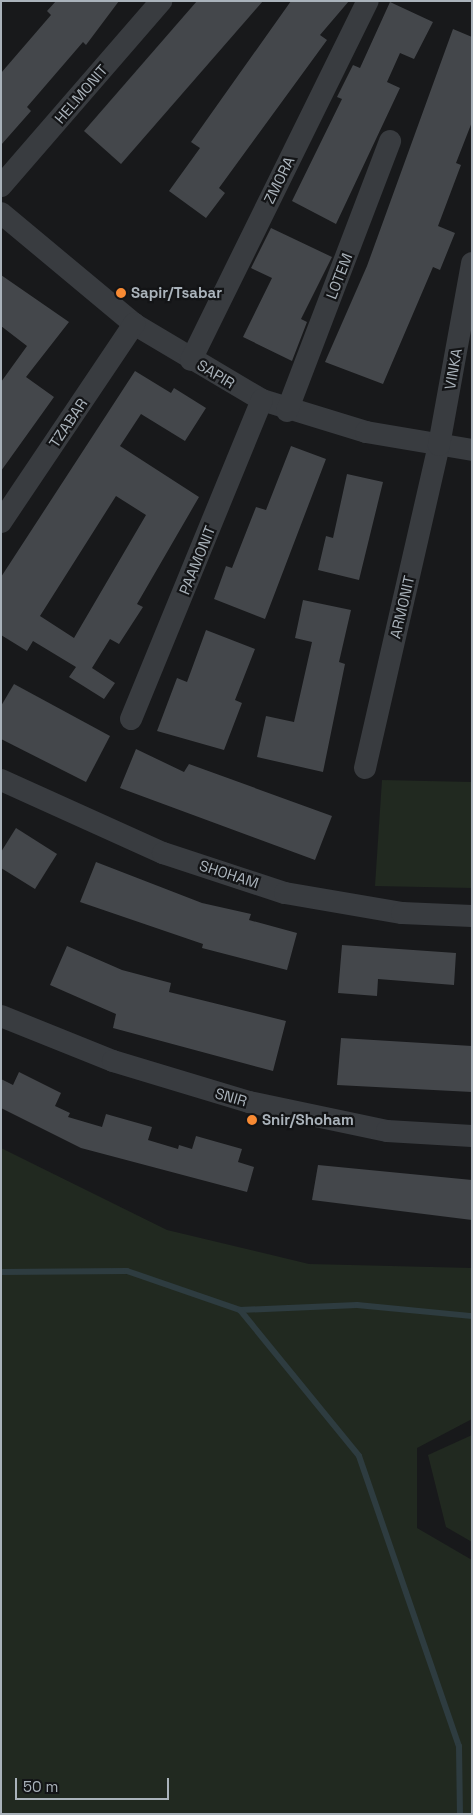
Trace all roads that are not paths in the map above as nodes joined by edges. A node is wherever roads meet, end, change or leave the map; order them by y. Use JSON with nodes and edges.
{"nodes":[{"id":1,"x":161,"y":1,"type":"edge"},
{"id":2,"x":368,"y":1,"type":"edge"},
{"id":3,"x":390,"y":142,"type":"dead end"},
{"id":4,"x":1,"y":186,"type":"edge"},
{"id":5,"x":5,"y":224,"type":"edge"},
{"id":6,"x":472,"y":264,"type":"edge"},
{"id":7,"x":134,"y":324,"type":"junction"},
{"id":8,"x":191,"y":360,"type":"junction"},
{"id":9,"x":262,"y":400,"type":"junction"},
{"id":10,"x":287,"y":411,"type":"junction"},
{"id":11,"x":439,"y":445,"type":"junction"},
{"id":12,"x":472,"y":450,"type":"edge"},
{"id":13,"x":1,"y":522,"type":"edge"},
{"id":14,"x":131,"y":720,"type":"dead end"},
{"id":15,"x":365,"y":768,"type":"dead end"},
{"id":16,"x":1,"y":780,"type":"edge"},
{"id":17,"x":472,"y":916,"type":"edge"},
{"id":18,"x":1,"y":1016,"type":"edge"},
{"id":19,"x":472,"y":1136,"type":"edge"}],
"edges":[{"from":1,"to":4,"type":"street","name":"HELMONIT"},
{"from":2,"to":8,"type":"street","name":"ZMORA"},
{"from":3,"to":10,"type":"street","name":"LOTEM"},
{"from":5,"to":7,"type":"street","name":"SAPIR"},
{"from":6,"to":11,"type":"street","name":"VINKA"},
{"from":7,"to":8,"type":"street","name":"SAPIR"},
{"from":7,"to":13,"type":"street","name":"TZABAR"},
{"from":8,"to":9,"type":"street","name":"SAPIR"},
{"from":9,"to":10,"type":"street","name":"SAPIR"},
{"from":9,"to":14,"type":"street","name":"PAAMONIT"},
{"from":10,"to":11,"type":"street","name":"SAPIR"},
{"from":11,"to":12,"type":"street","name":"SAPIR"},
{"from":11,"to":15,"type":"street","name":"ARMONIT"},
{"from":16,"to":17,"type":"street","name":"SHOHAM"},
{"from":18,"to":19,"type":"street","name":"SNIR"}]}
